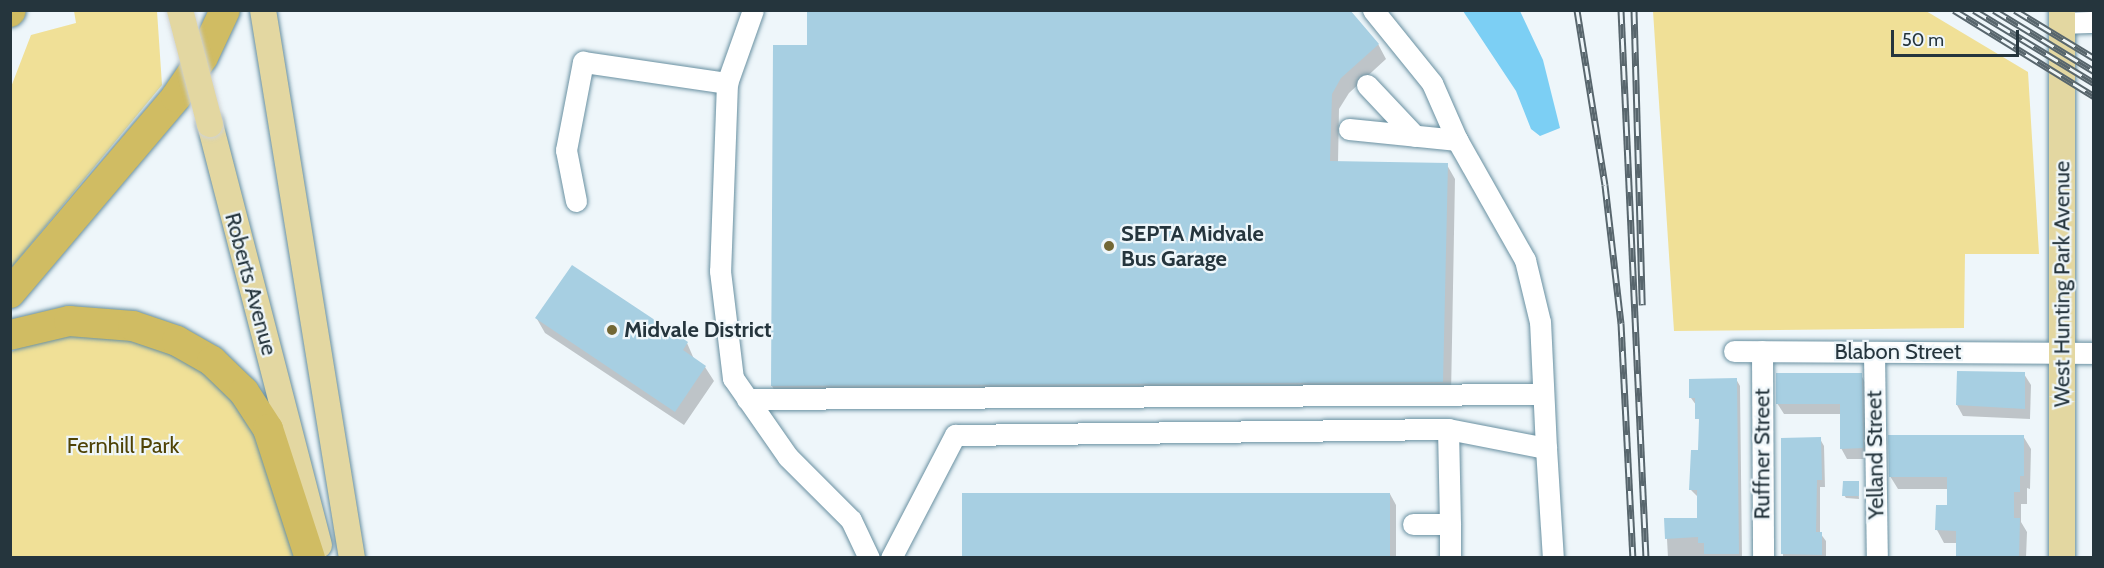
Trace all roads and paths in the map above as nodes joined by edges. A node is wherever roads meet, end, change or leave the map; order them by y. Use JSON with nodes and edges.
{"nodes":[{"id":1,"x":180,"y":10,"type":"edge"},
{"id":2,"x":225,"y":10,"type":"edge"},
{"id":3,"x":263,"y":10,"type":"edge"},
{"id":4,"x":753,"y":10,"type":"edge"},
{"id":5,"x":1373,"y":10,"type":"edge"},
{"id":6,"x":2062,"y":17,"type":"edge"},
{"id":7,"x":2094,"y":22,"type":"edge"},
{"id":8,"x":727,"y":84,"type":"junction"},
{"id":9,"x":1367,"y":85,"type":"dead end"},
{"id":10,"x":1349,"y":129,"type":"dead end"},
{"id":11,"x":1415,"y":136,"type":"junction"},
{"id":12,"x":1458,"y":140,"type":"junction"},
{"id":13,"x":576,"y":201,"type":"dead end"},
{"id":14,"x":10,"y":293,"type":"edge"},
{"id":15,"x":10,"y":335,"type":"edge"},
{"id":16,"x":1734,"y":351,"type":"dead end"},
{"id":17,"x":1762,"y":351,"type":"junction"},
{"id":18,"x":1874,"y":352,"type":"junction"},
{"id":19,"x":2062,"y":353,"type":"junction"},
{"id":20,"x":2094,"y":353,"type":"edge"},
{"id":21,"x":1543,"y":394,"type":"junction"},
{"id":22,"x":747,"y":399,"type":"junction"},
{"id":23,"x":1448,"y":429,"type":"junction"},
{"id":24,"x":1546,"y":448,"type":"junction"},
{"id":25,"x":1413,"y":524,"type":"dead end"},
{"id":26,"x":1450,"y":524,"type":"junction"},
{"id":27,"x":310,"y":558,"type":"edge"},
{"id":28,"x":323,"y":558,"type":"edge"},
{"id":29,"x":352,"y":558,"type":"edge"},
{"id":30,"x":869,"y":558,"type":"edge"},
{"id":31,"x":891,"y":558,"type":"edge"},
{"id":32,"x":1450,"y":558,"type":"edge"},
{"id":33,"x":1554,"y":558,"type":"edge"},
{"id":34,"x":1763,"y":558,"type":"edge"},
{"id":35,"x":1877,"y":558,"type":"edge"},
{"id":36,"x":2062,"y":558,"type":"edge"}],
"edges":[{"from":1,"to":28,"type":"main road","name":"Roberts Avenue","bridge":true},
{"from":2,"to":14,"type":"highway"},
{"from":3,"to":29,"type":"main road"},
{"from":4,"to":8,"type":"street"},
{"from":5,"to":12,"type":"street"},
{"from":6,"to":7,"type":"street"},
{"from":6,"to":19,"type":"main road","name":"West Hunting Park Avenue"},
{"from":8,"to":13,"type":"street"},
{"from":8,"to":22,"type":"street"},
{"from":9,"to":11,"type":"street"},
{"from":10,"to":11,"type":"street"},
{"from":11,"to":12,"type":"street"},
{"from":12,"to":21,"type":"street"},
{"from":15,"to":27,"type":"highway"},
{"from":16,"to":17,"type":"street","name":"Blabon Street"},
{"from":17,"to":18,"type":"street","name":"Blabon Street"},
{"from":17,"to":34,"type":"street","name":"Ruffner Street"},
{"from":18,"to":19,"type":"street","name":"Blabon Street"},
{"from":18,"to":35,"type":"street","name":"Yelland Street"},
{"from":19,"to":20,"type":"street","name":"Blabon Street"},
{"from":19,"to":36,"type":"main road","name":"West Hunting Park Avenue"},
{"from":21,"to":22,"type":"street"},
{"from":21,"to":24,"type":"street"},
{"from":22,"to":30,"type":"street"},
{"from":23,"to":24,"type":"street"},
{"from":23,"to":26,"type":"street"},
{"from":23,"to":31,"type":"street"},
{"from":24,"to":33,"type":"street"},
{"from":25,"to":26,"type":"street"},
{"from":26,"to":32,"type":"street"}]}
